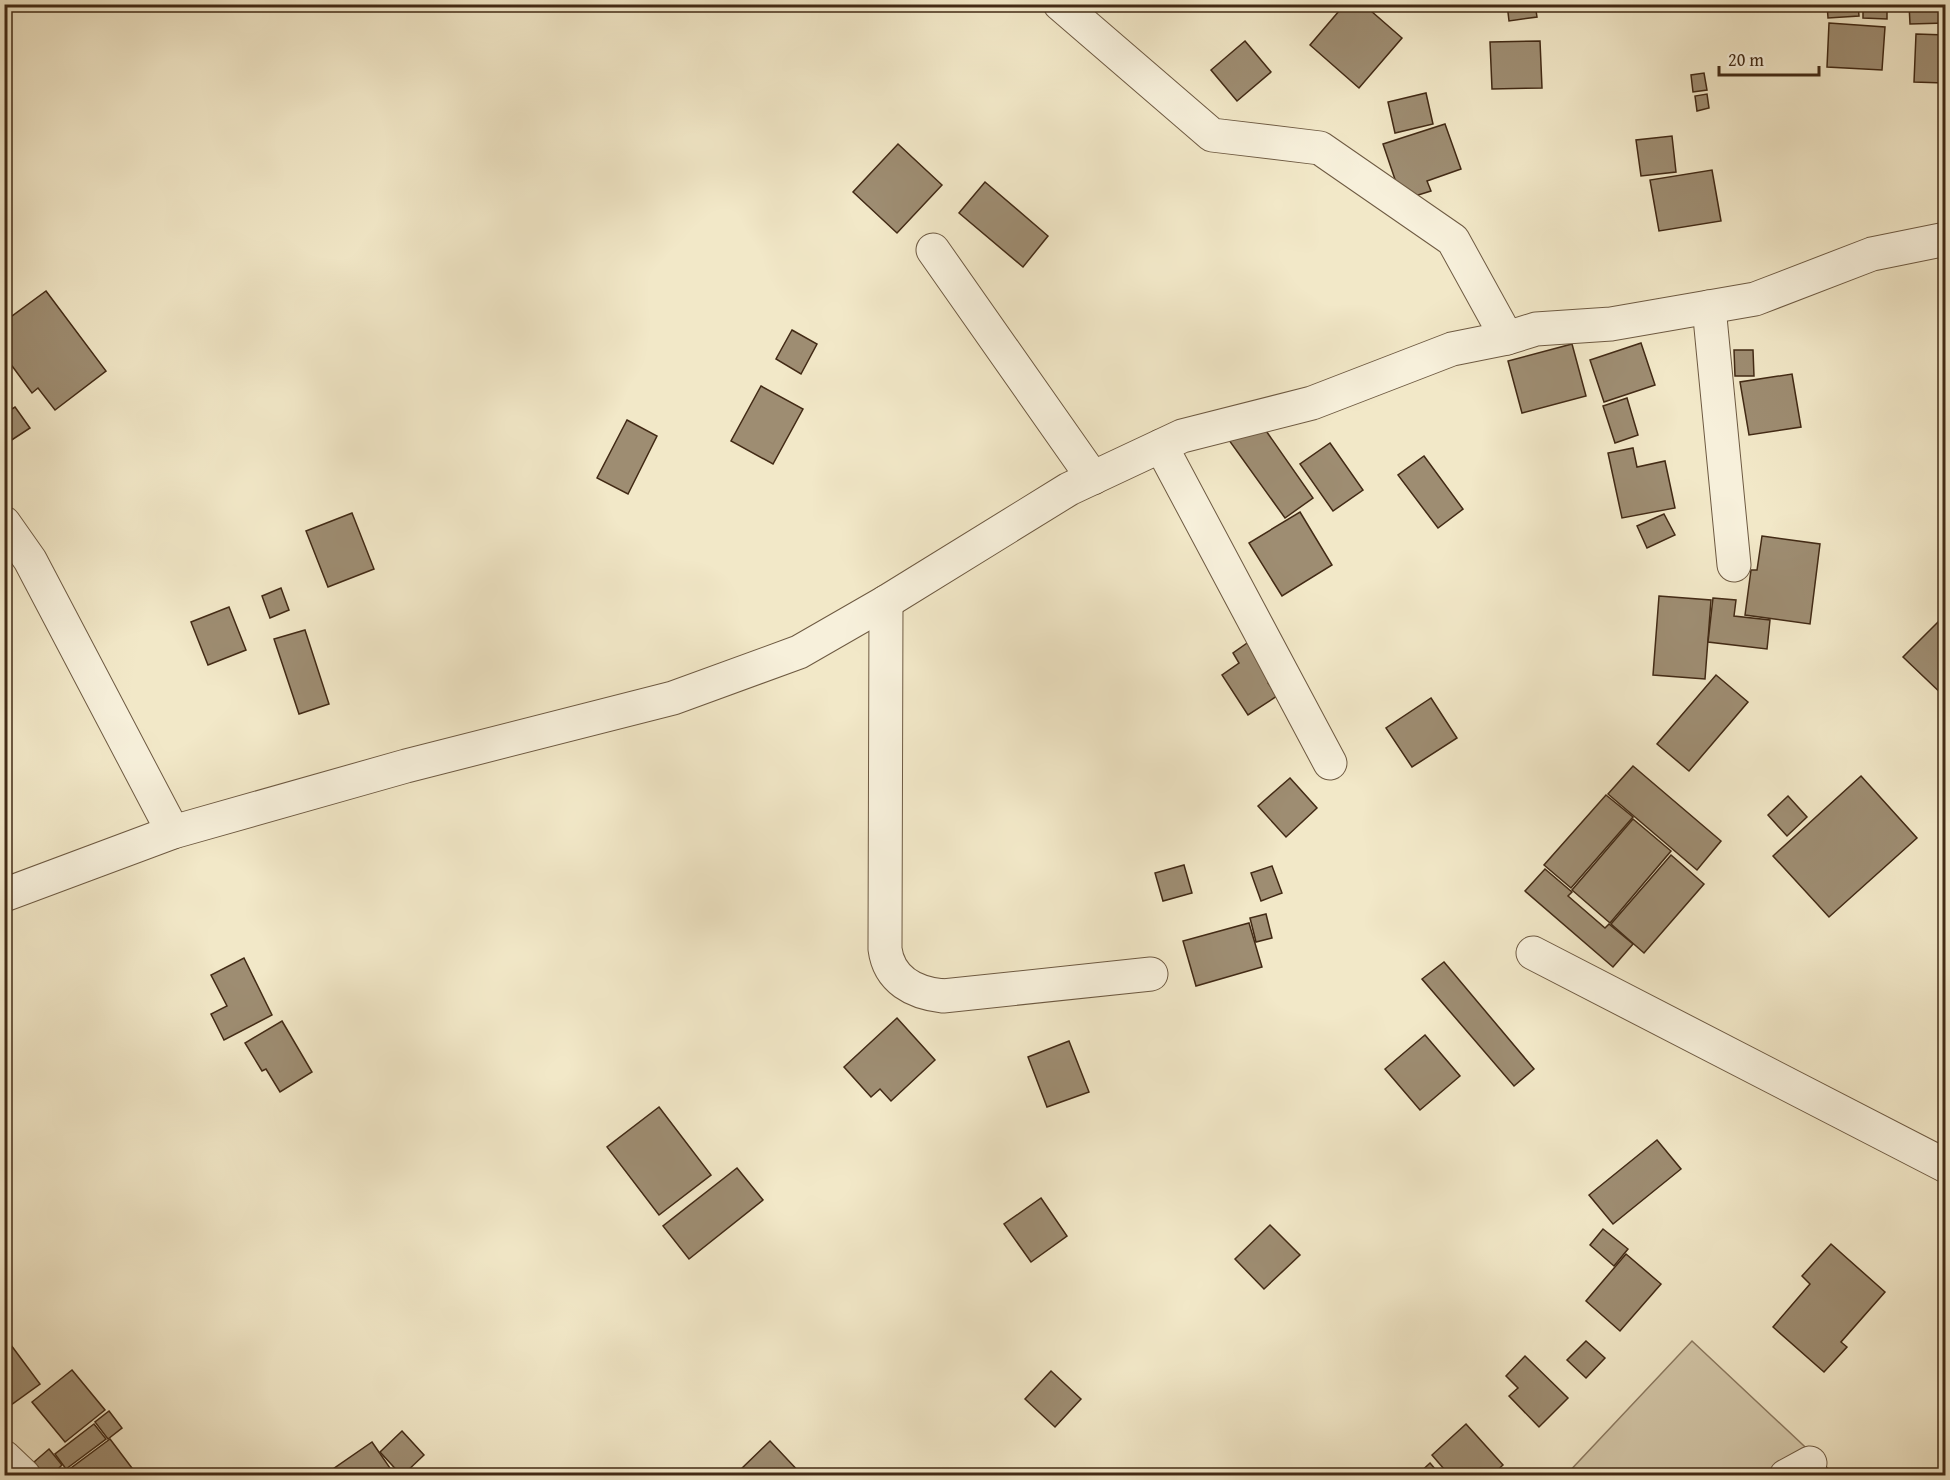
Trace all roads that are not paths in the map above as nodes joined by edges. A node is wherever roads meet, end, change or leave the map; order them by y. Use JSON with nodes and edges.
{"nodes":[{"id":1,"x":1060,"y":4,"type":"edge"},
{"id":2,"x":1946,"y":239,"type":"edge"},
{"id":3,"x":933,"y":250,"type":"dead end"},
{"id":4,"x":1709,"y":307,"type":"junction"},
{"id":5,"x":1507,"y":339,"type":"junction"},
{"id":6,"x":1161,"y":446,"type":"junction"},
{"id":7,"x":1093,"y":478,"type":"junction"},
{"id":8,"x":4,"y":523,"type":"edge"},
{"id":9,"x":1734,"y":565,"type":"dead end"},
{"id":10,"x":886,"y":602,"type":"junction"},
{"id":11,"x":1330,"y":763,"type":"dead end"},
{"id":12,"x":173,"y":832,"type":"junction"},
{"id":13,"x":4,"y":895,"type":"edge"},
{"id":14,"x":1533,"y":953,"type":"dead end"},
{"id":15,"x":1151,"y":974,"type":"dead end"},
{"id":16,"x":1946,"y":1166,"type":"edge"},
{"id":17,"x":4,"y":1457,"type":"edge"},
{"id":18,"x":24,"y":1476,"type":"edge"}],
"edges":[{"from":1,"to":5,"type":"street"},
{"from":2,"to":4,"type":"street"},
{"from":3,"to":7,"type":"street"},
{"from":4,"to":5,"type":"street"},
{"from":4,"to":9,"type":"street"},
{"from":5,"to":6,"type":"street"},
{"from":6,"to":7,"type":"street"},
{"from":6,"to":11,"type":"street"},
{"from":7,"to":10,"type":"street"},
{"from":8,"to":12,"type":"street"},
{"from":10,"to":12,"type":"street"},
{"from":10,"to":15,"type":"street"},
{"from":12,"to":13,"type":"street"},
{"from":14,"to":16,"type":"street"},
{"from":17,"to":18,"type":"street"}]}
